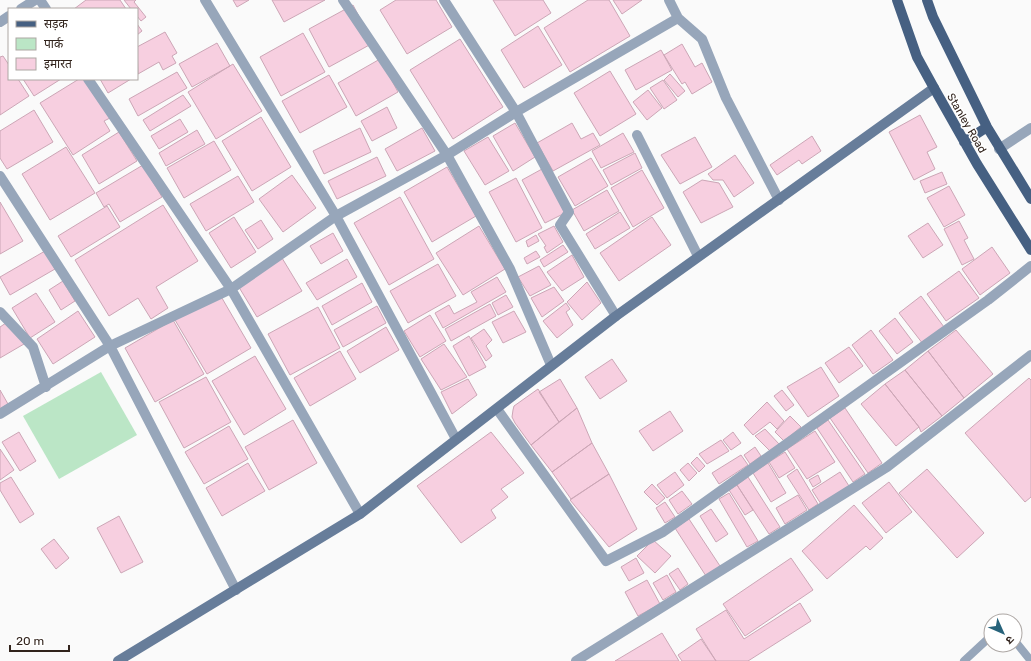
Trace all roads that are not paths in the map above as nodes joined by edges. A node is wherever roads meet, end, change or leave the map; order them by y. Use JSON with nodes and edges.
{"nodes":[{"id":1,"x":35,"y":0,"type":"edge"},
{"id":2,"x":205,"y":0,"type":"edge"},
{"id":3,"x":343,"y":0,"type":"edge"},
{"id":4,"x":444,"y":0,"type":"edge"},
{"id":5,"x":669,"y":0,"type":"edge"},
{"id":6,"x":897,"y":0,"type":"edge"},
{"id":7,"x":927,"y":0,"type":"edge"},
{"id":8,"x":23,"y":8,"type":"edge"},
{"id":9,"x":678,"y":18,"type":"junction"},
{"id":10,"x":89,"y":80,"type":"edge"},
{"id":11,"x":934,"y":88,"type":"junction"},
{"id":12,"x":516,"y":112,"type":"junction"},
{"id":13,"x":987,"y":128,"type":"junction"},
{"id":14,"x":1031,"y":128,"type":"edge"},
{"id":15,"x":637,"y":135,"type":"dead end"},
{"id":16,"x":964,"y":142,"type":"junction"},
{"id":17,"x":999,"y":149,"type":"junction"},
{"id":18,"x":447,"y":155,"type":"junction"},
{"id":19,"x":0,"y":176,"type":"edge"},
{"id":20,"x":1031,"y":199,"type":"edge"},
{"id":21,"x":779,"y":200,"type":"junction"},
{"id":22,"x":336,"y":216,"type":"junction"},
{"id":23,"x":1031,"y":250,"type":"edge"},
{"id":24,"x":698,"y":256,"type":"junction"},
{"id":25,"x":1031,"y":266,"type":"edge"},
{"id":26,"x":231,"y":289,"type":"junction"},
{"id":27,"x":0,"y":312,"type":"edge"},
{"id":28,"x":616,"y":316,"type":"junction"},
{"id":29,"x":110,"y":346,"type":"junction"},
{"id":30,"x":1031,"y":355,"type":"edge"},
{"id":31,"x":551,"y":365,"type":"junction"},
{"id":32,"x":46,"y":388,"type":"junction"},
{"id":33,"x":497,"y":409,"type":"junction"},
{"id":34,"x":0,"y":414,"type":"edge"},
{"id":35,"x":456,"y":439,"type":"junction"},
{"id":36,"x":360,"y":514,"type":"junction"},
{"id":37,"x":236,"y":590,"type":"junction"},
{"id":38,"x":983,"y":643,"type":"edge"},
{"id":39,"x":1023,"y":651,"type":"edge"},
{"id":40,"x":118,"y":661,"type":"edge"},
{"id":41,"x":576,"y":661,"type":"edge"},
{"id":42,"x":964,"y":661,"type":"edge"},
{"id":43,"x":1031,"y":661,"type":"edge"}],
"edges":[{"from":1,"to":8,"type":"street"},
{"from":2,"to":22,"type":"street"},
{"from":3,"to":18,"type":"street"},
{"from":4,"to":12,"type":"street"},
{"from":5,"to":9,"type":"street"},
{"from":6,"to":11,"type":"main road","name":"Stanley Road"},
{"from":7,"to":13,"type":"main road","name":"Stanley Road"},
{"from":9,"to":12,"type":"street"},
{"from":9,"to":21,"type":"street"},
{"from":10,"to":26,"type":"street"},
{"from":11,"to":16,"type":"main road","name":"Stanley Road"},
{"from":11,"to":21,"type":"street"},
{"from":12,"to":18,"type":"street"},
{"from":12,"to":28,"type":"street"},
{"from":13,"to":16,"type":"main road"},
{"from":13,"to":17,"type":"main road","name":"Stanley Road"},
{"from":14,"to":17,"type":"street"},
{"from":15,"to":24,"type":"street"},
{"from":16,"to":23,"type":"main road","name":"Stanley Road"},
{"from":17,"to":20,"type":"main road","name":"Stanley Road"},
{"from":18,"to":22,"type":"street"},
{"from":18,"to":31,"type":"street"},
{"from":19,"to":29,"type":"street"},
{"from":21,"to":24,"type":"street"},
{"from":22,"to":26,"type":"street"},
{"from":22,"to":35,"type":"street"},
{"from":24,"to":28,"type":"street"},
{"from":25,"to":33,"type":"street"},
{"from":26,"to":29,"type":"street"},
{"from":26,"to":36,"type":"street"},
{"from":27,"to":32,"type":"street"},
{"from":28,"to":31,"type":"street"},
{"from":29,"to":32,"type":"street"},
{"from":29,"to":37,"type":"street"},
{"from":30,"to":41,"type":"street"},
{"from":31,"to":33,"type":"street"},
{"from":32,"to":34,"type":"street"},
{"from":33,"to":35,"type":"street"},
{"from":35,"to":36,"type":"street"},
{"from":36,"to":37,"type":"street"},
{"from":37,"to":40,"type":"street"},
{"from":38,"to":42,"type":"lane"},
{"from":39,"to":43,"type":"lane"}]}
